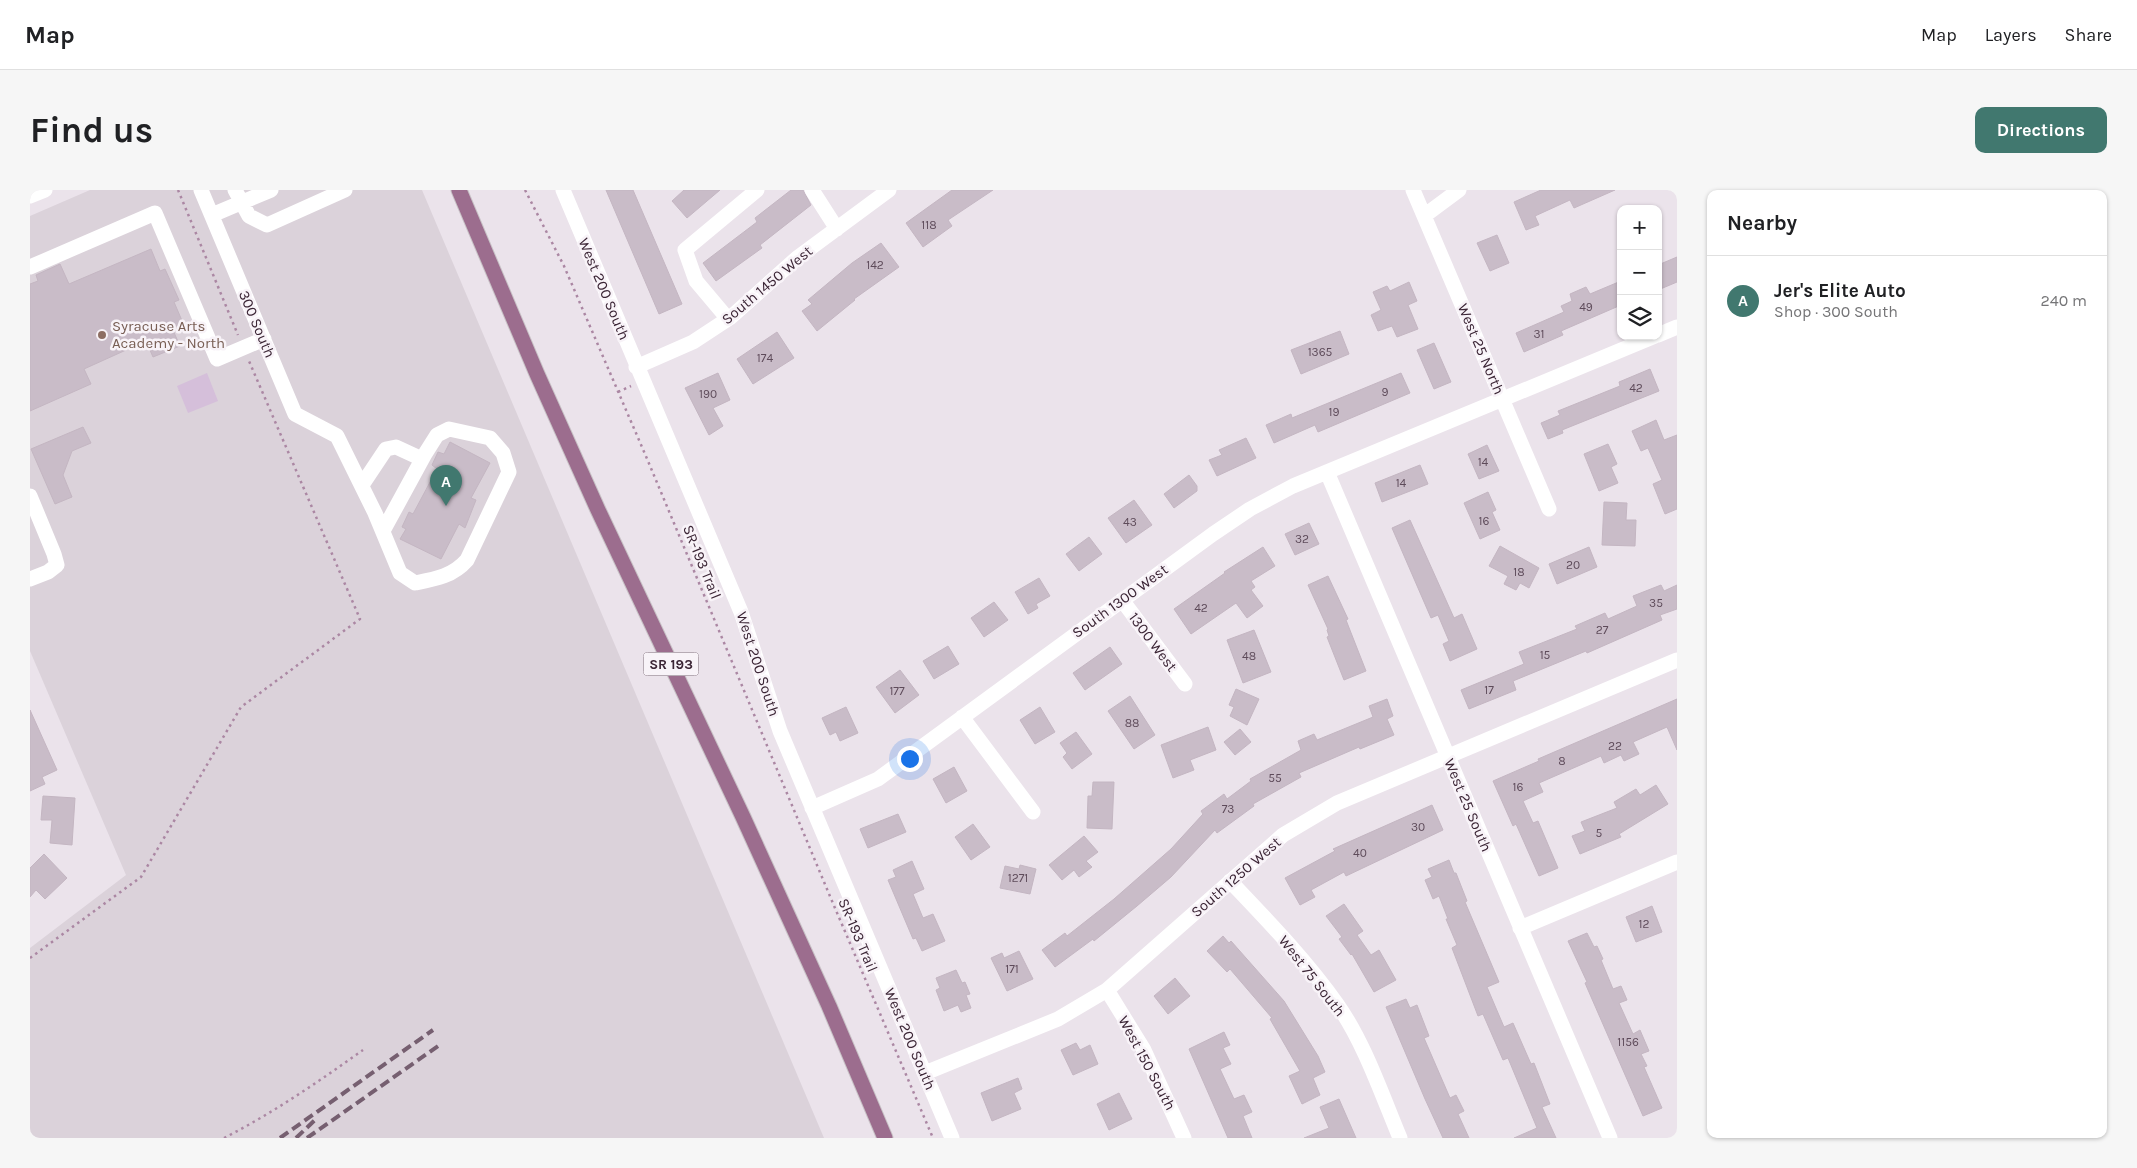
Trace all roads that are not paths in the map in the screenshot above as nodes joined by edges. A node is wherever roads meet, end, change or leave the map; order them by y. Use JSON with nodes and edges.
{"nodes":[{"id":1,"x":46,"y":190,"type":"edge"},
{"id":2,"x":201,"y":190,"type":"edge"},
{"id":3,"x":272,"y":190,"type":"edge"},
{"id":4,"x":345,"y":190,"type":"edge"},
{"id":5,"x":459,"y":190,"type":"edge"},
{"id":6,"x":563,"y":190,"type":"edge"},
{"id":7,"x":757,"y":190,"type":"edge"},
{"id":8,"x":812,"y":190,"type":"edge"},
{"id":9,"x":889,"y":190,"type":"edge"},
{"id":10,"x":1413,"y":190,"type":"edge"},
{"id":11,"x":1459,"y":190,"type":"edge"},
{"id":12,"x":30,"y":196,"type":"edge"},
{"id":13,"x":238,"y":196,"type":"edge"},
{"id":14,"x":212,"y":215,"type":"junction"},
{"id":15,"x":1424,"y":216,"type":"junction"},
{"id":16,"x":837,"y":229,"type":"junction"},
{"id":17,"x":30,"y":266,"type":"edge"},
{"id":18,"x":728,"y":320,"type":"junction"},
{"id":19,"x":1676,"y":331,"type":"edge"},
{"id":20,"x":1662,"y":335,"type":"edge"},
{"id":21,"x":264,"y":339,"type":"junction"},
{"id":22,"x":1647,"y":340,"type":"edge"},
{"id":23,"x":636,"y":367,"type":"junction"},
{"id":24,"x":1502,"y":400,"type":"junction"},
{"id":25,"x":422,"y":459,"type":"junction"},
{"id":26,"x":1327,"y":472,"type":"junction"},
{"id":27,"x":362,"y":484,"type":"junction"},
{"id":28,"x":30,"y":496,"type":"edge"},
{"id":29,"x":1549,"y":509,"type":"dead end"},
{"id":30,"x":383,"y":531,"type":"junction"},
{"id":31,"x":30,"y":578,"type":"edge"},
{"id":32,"x":1122,"y":600,"type":"junction"},
{"id":33,"x":1677,"y":660,"type":"edge"},
{"id":34,"x":1185,"y":684,"type":"dead end"},
{"id":35,"x":962,"y":717,"type":"junction"},
{"id":36,"x":1448,"y":756,"type":"junction"},
{"id":37,"x":812,"y":808,"type":"junction"},
{"id":38,"x":1033,"y":812,"type":"dead end"},
{"id":39,"x":1677,"y":862,"type":"edge"},
{"id":40,"x":1230,"y":881,"type":"junction"},
{"id":41,"x":1520,"y":928,"type":"junction"},
{"id":42,"x":1107,"y":990,"type":"junction"},
{"id":43,"x":925,"y":1073,"type":"junction"},
{"id":44,"x":885,"y":1138,"type":"edge"},
{"id":45,"x":952,"y":1138,"type":"edge"},
{"id":46,"x":1184,"y":1138,"type":"edge"},
{"id":47,"x":1400,"y":1138,"type":"edge"},
{"id":48,"x":1610,"y":1138,"type":"edge"}],
"edges":[{"from":1,"to":12,"type":"street"},
{"from":2,"to":14,"type":"street","name":"300 South"},
{"from":3,"to":13,"type":"street"},
{"from":4,"to":13,"type":"street"},
{"from":5,"to":44,"type":"main road","number":"SR 193"},
{"from":6,"to":23,"type":"street","name":"West 200 South"},
{"from":7,"to":18,"type":"street"},
{"from":8,"to":16,"type":"street"},
{"from":9,"to":16,"type":"street","name":"South 1450 West"},
{"from":10,"to":15,"type":"street","name":"West 25 North"},
{"from":11,"to":15,"type":"street"},
{"from":13,"to":14,"type":"street"},
{"from":14,"to":21,"type":"street","name":"300 South"},
{"from":15,"to":24,"type":"street","name":"West 25 North"},
{"from":16,"to":18,"type":"street","name":"South 1450 West"},
{"from":17,"to":21,"type":"street"},
{"from":18,"to":23,"type":"street","name":"South 1450 West"},
{"from":19,"to":20,"type":"street","name":"South 1300 West"},
{"from":21,"to":27,"type":"street","name":"300 South"},
{"from":22,"to":24,"type":"street","name":"South 1300 West"},
{"from":23,"to":37,"type":"street","name":"West 200 South"},
{"from":24,"to":26,"type":"street","name":"South 1300 West"},
{"from":24,"to":29,"type":"street","name":"West 25 North"},
{"from":25,"to":27,"type":"street"},
{"from":25,"to":30,"type":"street"},
{"from":25,"to":30,"type":"street"},
{"from":26,"to":32,"type":"street","name":"South 1300 West"},
{"from":26,"to":36,"type":"street","name":"West 25 South"},
{"from":27,"to":30,"type":"street"},
{"from":28,"to":31,"type":"street"},
{"from":32,"to":34,"type":"street","name":"1300 West"},
{"from":32,"to":35,"type":"street","name":"South 1300 West"},
{"from":33,"to":36,"type":"street","name":"South 1250 West"},
{"from":35,"to":37,"type":"street","name":"South 1300 West"},
{"from":35,"to":38,"type":"street"},
{"from":36,"to":40,"type":"street","name":"South 1250 West"},
{"from":36,"to":41,"type":"street","name":"West 25 South"},
{"from":37,"to":43,"type":"street","name":"West 200 South"},
{"from":39,"to":41,"type":"street"},
{"from":40,"to":42,"type":"street","name":"South 1250 West"},
{"from":40,"to":47,"type":"street","name":"West 75 South"},
{"from":41,"to":48,"type":"street","name":"West 25 South"},
{"from":42,"to":43,"type":"street","name":"South 1250 West"},
{"from":42,"to":46,"type":"street","name":"West 150 South"},
{"from":43,"to":45,"type":"street","name":"West 200 South"}]}
